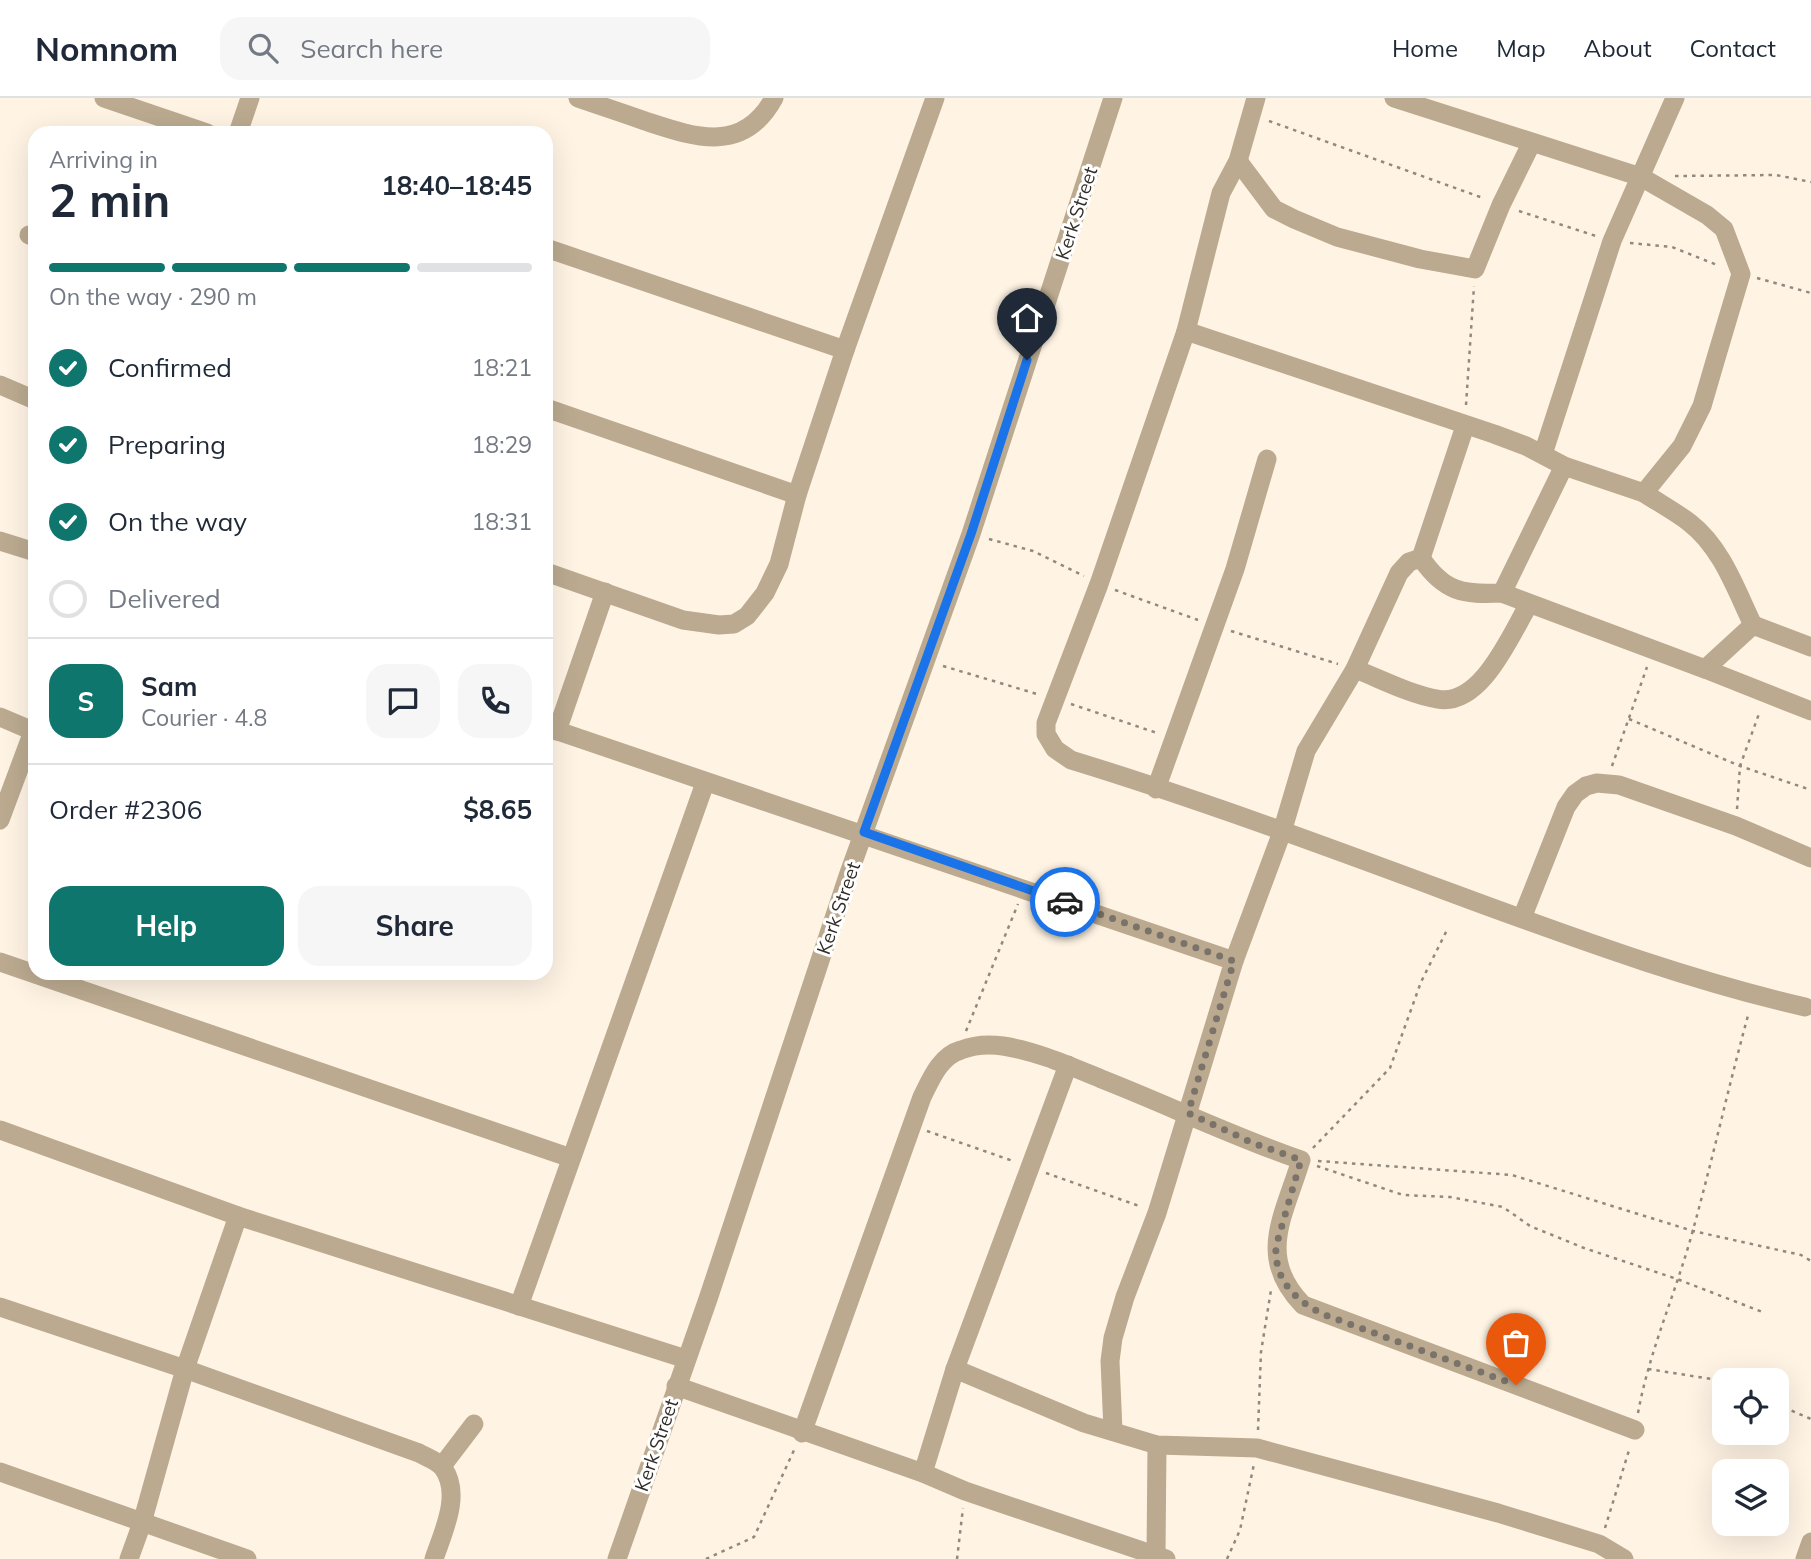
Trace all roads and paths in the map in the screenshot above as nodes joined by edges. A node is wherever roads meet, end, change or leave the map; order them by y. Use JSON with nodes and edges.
{"nodes":[{"id":1,"x":104,"y":98,"type":"edge"},
{"id":2,"x":250,"y":98,"type":"edge"},
{"id":3,"x":579,"y":98,"type":"edge"},
{"id":4,"x":774,"y":98,"type":"edge"},
{"id":5,"x":935,"y":98,"type":"edge"},
{"id":6,"x":1113,"y":98,"type":"edge"},
{"id":7,"x":1256,"y":98,"type":"edge"},
{"id":8,"x":1394,"y":98,"type":"edge"},
{"id":9,"x":1675,"y":98,"type":"edge"},
{"id":10,"x":186,"y":126,"type":"edge"},
{"id":11,"x":240,"y":126,"type":"edge"},
{"id":12,"x":1531,"y":144,"type":"junction"},
{"id":13,"x":1238,"y":161,"type":"junction"},
{"id":14,"x":1641,"y":177,"type":"junction"},
{"id":15,"x":1811,"y":182,"type":"edge"},
{"id":16,"x":553,"y":250,"type":"edge"},
{"id":17,"x":1475,"y":269,"type":"junction"},
{"id":18,"x":1741,"y":274,"type":"junction"},
{"id":19,"x":1811,"y":293,"type":"edge"},
{"id":20,"x":1186,"y":331,"type":"junction"},
{"id":21,"x":845,"y":350,"type":"junction"},
{"id":22,"x":0,"y":384,"type":"edge"},
{"id":23,"x":28,"y":397,"type":"edge"},
{"id":24,"x":553,"y":410,"type":"edge"},
{"id":25,"x":1465,"y":426,"type":"junction"},
{"id":26,"x":1543,"y":454,"type":"junction"},
{"id":27,"x":1267,"y":459,"type":"dead end"},
{"id":28,"x":1564,"y":466,"type":"junction"},
{"id":29,"x":1644,"y":493,"type":"junction"},
{"id":30,"x":797,"y":495,"type":"junction"},
{"id":31,"x":971,"y":534,"type":"junction"},
{"id":32,"x":0,"y":541,"type":"edge"},
{"id":33,"x":28,"y":550,"type":"edge"},
{"id":34,"x":1421,"y":558,"type":"junction"},
{"id":35,"x":553,"y":574,"type":"edge"},
{"id":36,"x":1099,"y":584,"type":"junction"},
{"id":37,"x":605,"y":592,"type":"junction"},
{"id":38,"x":1503,"y":593,"type":"junction"},
{"id":39,"x":1529,"y":604,"type":"junction"},
{"id":40,"x":1215,"y":625,"type":"junction"},
{"id":41,"x":1753,"y":625,"type":"junction"},
{"id":42,"x":1811,"y":648,"type":"edge"},
{"id":43,"x":1653,"y":649,"type":"junction"},
{"id":44,"x":1705,"y":668,"type":"junction"},
{"id":45,"x":1355,"y":669,"type":"junction"},
{"id":46,"x":1769,"y":696,"type":"junction"},
{"id":47,"x":1811,"y":711,"type":"edge"},
{"id":48,"x":0,"y":717,"type":"edge"},
{"id":49,"x":1629,"y":719,"type":"junction"},
{"id":50,"x":28,"y":726,"type":"edge"},
{"id":51,"x":553,"y":726,"type":"edge"},
{"id":52,"x":553,"y":729,"type":"edge"},
{"id":53,"x":28,"y":744,"type":"edge"},
{"id":54,"x":1740,"y":766,"type":"junction"},
{"id":55,"x":1607,"y":782,"type":"junction"},
{"id":56,"x":705,"y":783,"type":"junction"},
{"id":57,"x":1156,"y":789,"type":"junction"},
{"id":58,"x":1811,"y":790,"type":"edge"},
{"id":59,"x":0,"y":820,"type":"edge"},
{"id":60,"x":1736,"y":826,"type":"junction"},
{"id":61,"x":864,"y":832,"type":"junction"},
{"id":62,"x":1282,"y":832,"type":"junction"},
{"id":63,"x":1811,"y":858,"type":"edge"},
{"id":64,"x":1024,"y":888,"type":"junction"},
{"id":65,"x":1522,"y":918,"type":"junction"},
{"id":66,"x":1448,"y":928,"type":"dead end"},
{"id":67,"x":1234,"y":961,"type":"junction"},
{"id":68,"x":0,"y":962,"type":"edge"},
{"id":69,"x":28,"y":972,"type":"edge"},
{"id":70,"x":52,"y":980,"type":"edge"},
{"id":71,"x":1754,"y":996,"type":"junction"},
{"id":72,"x":1805,"y":1007,"type":"dead end"},
{"id":73,"x":959,"y":1050,"type":"junction"},
{"id":74,"x":1068,"y":1065,"type":"junction"},
{"id":75,"x":1188,"y":1113,"type":"junction"},
{"id":76,"x":0,"y":1130,"type":"edge"},
{"id":77,"x":571,"y":1158,"type":"junction"},
{"id":78,"x":1301,"y":1160,"type":"junction"},
{"id":79,"x":238,"y":1216,"type":"junction"},
{"id":80,"x":1693,"y":1231,"type":"junction"},
{"id":81,"x":1276,"y":1259,"type":"junction"},
{"id":82,"x":1811,"y":1261,"type":"edge"},
{"id":83,"x":1677,"y":1279,"type":"junction"},
{"id":84,"x":519,"y":1306,"type":"junction"},
{"id":85,"x":0,"y":1307,"type":"edge"},
{"id":86,"x":1765,"y":1313,"type":"dead end"},
{"id":87,"x":686,"y":1359,"type":"junction"},
{"id":88,"x":185,"y":1369,"type":"junction"},
{"id":89,"x":956,"y":1369,"type":"junction"},
{"id":90,"x":1646,"y":1369,"type":"junction"},
{"id":91,"x":1712,"y":1379,"type":"edge"},
{"id":92,"x":676,"y":1386,"type":"junction"},
{"id":93,"x":1789,"y":1410,"type":"edge"},
{"id":94,"x":1811,"y":1419,"type":"edge"},
{"id":95,"x":474,"y":1424,"type":"dead end"},
{"id":96,"x":1635,"y":1430,"type":"junction"},
{"id":97,"x":1113,"y":1432,"type":"junction"},
{"id":98,"x":802,"y":1433,"type":"junction"},
{"id":99,"x":1157,"y":1445,"type":"junction"},
{"id":100,"x":1257,"y":1448,"type":"junction"},
{"id":101,"x":442,"y":1466,"type":"junction"},
{"id":102,"x":0,"y":1472,"type":"edge"},
{"id":103,"x":923,"y":1473,"type":"junction"},
{"id":104,"x":965,"y":1491,"type":"junction"},
{"id":105,"x":142,"y":1523,"type":"junction"},
{"id":106,"x":1811,"y":1542,"type":"edge"},
{"id":107,"x":1600,"y":1544,"type":"junction"},
{"id":108,"x":1161,"y":1558,"type":"edge"},
{"id":109,"x":129,"y":1559,"type":"edge"},
{"id":110,"x":247,"y":1559,"type":"edge"},
{"id":111,"x":434,"y":1559,"type":"edge"},
{"id":112,"x":617,"y":1559,"type":"edge"},
{"id":113,"x":706,"y":1559,"type":"edge"},
{"id":114,"x":957,"y":1559,"type":"edge"},
{"id":115,"x":1227,"y":1559,"type":"edge"},
{"id":116,"x":1624,"y":1559,"type":"edge"},
{"id":117,"x":1805,"y":1559,"type":"edge"}],
"edges":[{"from":1,"to":10,"type":"street"},
{"from":2,"to":11,"type":"street"},
{"from":3,"to":4,"type":"street"},
{"from":5,"to":21,"type":"street"},
{"from":6,"to":31,"type":"street","name":"Kerk Street"},
{"from":7,"to":13,"type":"street"},
{"from":8,"to":12,"type":"street"},
{"from":9,"to":14,"type":"street"},
{"from":12,"to":14,"type":"street"},
{"from":12,"to":17,"type":"street"},
{"from":13,"to":17,"type":"street"},
{"from":13,"to":20,"type":"street"},
{"from":14,"to":15,"type":"path"},
{"from":14,"to":18,"type":"street"},
{"from":14,"to":26,"type":"street"},
{"from":16,"to":21,"type":"street"},
{"from":17,"to":25,"type":"path"},
{"from":18,"to":19,"type":"path"},
{"from":18,"to":29,"type":"street"},
{"from":20,"to":25,"type":"street"},
{"from":20,"to":36,"type":"street"},
{"from":21,"to":30,"type":"street"},
{"from":22,"to":23,"type":"street"},
{"from":24,"to":30,"type":"street"},
{"from":25,"to":26,"type":"street"},
{"from":25,"to":34,"type":"street"},
{"from":26,"to":28,"type":"street"},
{"from":27,"to":40,"type":"street"},
{"from":28,"to":29,"type":"street"},
{"from":28,"to":38,"type":"street"},
{"from":29,"to":41,"type":"street"},
{"from":30,"to":37,"type":"street"},
{"from":31,"to":36,"type":"path"},
{"from":31,"to":61,"type":"street","name":"Kerk Street"},
{"from":32,"to":33,"type":"street"},
{"from":34,"to":38,"type":"street"},
{"from":34,"to":45,"type":"street"},
{"from":35,"to":37,"type":"street"},
{"from":36,"to":40,"type":"path"},
{"from":36,"to":57,"type":"street"},
{"from":37,"to":51,"type":"street"},
{"from":38,"to":39,"type":"street"},
{"from":39,"to":43,"type":"street"},
{"from":39,"to":45,"type":"street"},
{"from":40,"to":45,"type":"path"},
{"from":40,"to":57,"type":"street"},
{"from":41,"to":42,"type":"street"},
{"from":41,"to":44,"type":"street"},
{"from":43,"to":44,"type":"street"},
{"from":43,"to":49,"type":"path"},
{"from":44,"to":46,"type":"street"},
{"from":45,"to":62,"type":"street"},
{"from":46,"to":47,"type":"street"},
{"from":46,"to":54,"type":"path"},
{"from":48,"to":50,"type":"street"},
{"from":49,"to":54,"type":"path"},
{"from":49,"to":55,"type":"path"},
{"from":52,"to":56,"type":"street"},
{"from":53,"to":59,"type":"street"},
{"from":54,"to":58,"type":"path"},
{"from":54,"to":60,"type":"path"},
{"from":55,"to":60,"type":"street"},
{"from":55,"to":65,"type":"street"},
{"from":56,"to":61,"type":"street"},
{"from":56,"to":77,"type":"street"},
{"from":57,"to":62,"type":"street"},
{"from":60,"to":63,"type":"street"},
{"from":61,"to":64,"type":"street"},
{"from":61,"to":87,"type":"street","name":"Kerk Street"},
{"from":62,"to":65,"type":"street"},
{"from":62,"to":67,"type":"street"},
{"from":64,"to":67,"type":"street"},
{"from":64,"to":73,"type":"path"},
{"from":65,"to":71,"type":"street"},
{"from":66,"to":78,"type":"path"},
{"from":67,"to":75,"type":"street"},
{"from":68,"to":69,"type":"street"},
{"from":70,"to":77,"type":"street"},
{"from":71,"to":72,"type":"street"},
{"from":71,"to":80,"type":"path"},
{"from":73,"to":74,"type":"street"},
{"from":73,"to":98,"type":"street"},
{"from":74,"to":75,"type":"street"},
{"from":74,"to":89,"type":"street"},
{"from":75,"to":78,"type":"street"},
{"from":75,"to":97,"type":"street"},
{"from":76,"to":79,"type":"street"},
{"from":77,"to":84,"type":"street"},
{"from":78,"to":80,"type":"path"},
{"from":78,"to":81,"type":"street"},
{"from":78,"to":83,"type":"path"},
{"from":79,"to":84,"type":"street"},
{"from":79,"to":88,"type":"street"},
{"from":80,"to":82,"type":"path"},
{"from":80,"to":83,"type":"path"},
{"from":81,"to":96,"type":"street"},
{"from":81,"to":100,"type":"path"},
{"from":83,"to":86,"type":"path"},
{"from":83,"to":90,"type":"path"},
{"from":84,"to":87,"type":"street"},
{"from":85,"to":88,"type":"street"},
{"from":87,"to":92,"type":"street","name":"Kerk Street"},
{"from":88,"to":101,"type":"street"},
{"from":88,"to":105,"type":"street"},
{"from":89,"to":97,"type":"street"},
{"from":89,"to":103,"type":"street"},
{"from":90,"to":91,"type":"path"},
{"from":90,"to":96,"type":"path"},
{"from":92,"to":98,"type":"street"},
{"from":92,"to":112,"type":"street","name":"Kerk Street"},
{"from":93,"to":94,"type":"path"},
{"from":95,"to":101,"type":"street"},
{"from":96,"to":107,"type":"path"},
{"from":97,"to":99,"type":"street"},
{"from":98,"to":103,"type":"street"},
{"from":98,"to":113,"type":"path"},
{"from":99,"to":100,"type":"street"},
{"from":99,"to":108,"type":"street"},
{"from":100,"to":107,"type":"street"},
{"from":100,"to":115,"type":"path"},
{"from":101,"to":111,"type":"street"},
{"from":102,"to":105,"type":"street"},
{"from":103,"to":104,"type":"street"},
{"from":104,"to":108,"type":"street"},
{"from":104,"to":114,"type":"path"},
{"from":105,"to":109,"type":"street"},
{"from":105,"to":110,"type":"street"},
{"from":106,"to":117,"type":"street"},
{"from":107,"to":116,"type":"street"}]}
